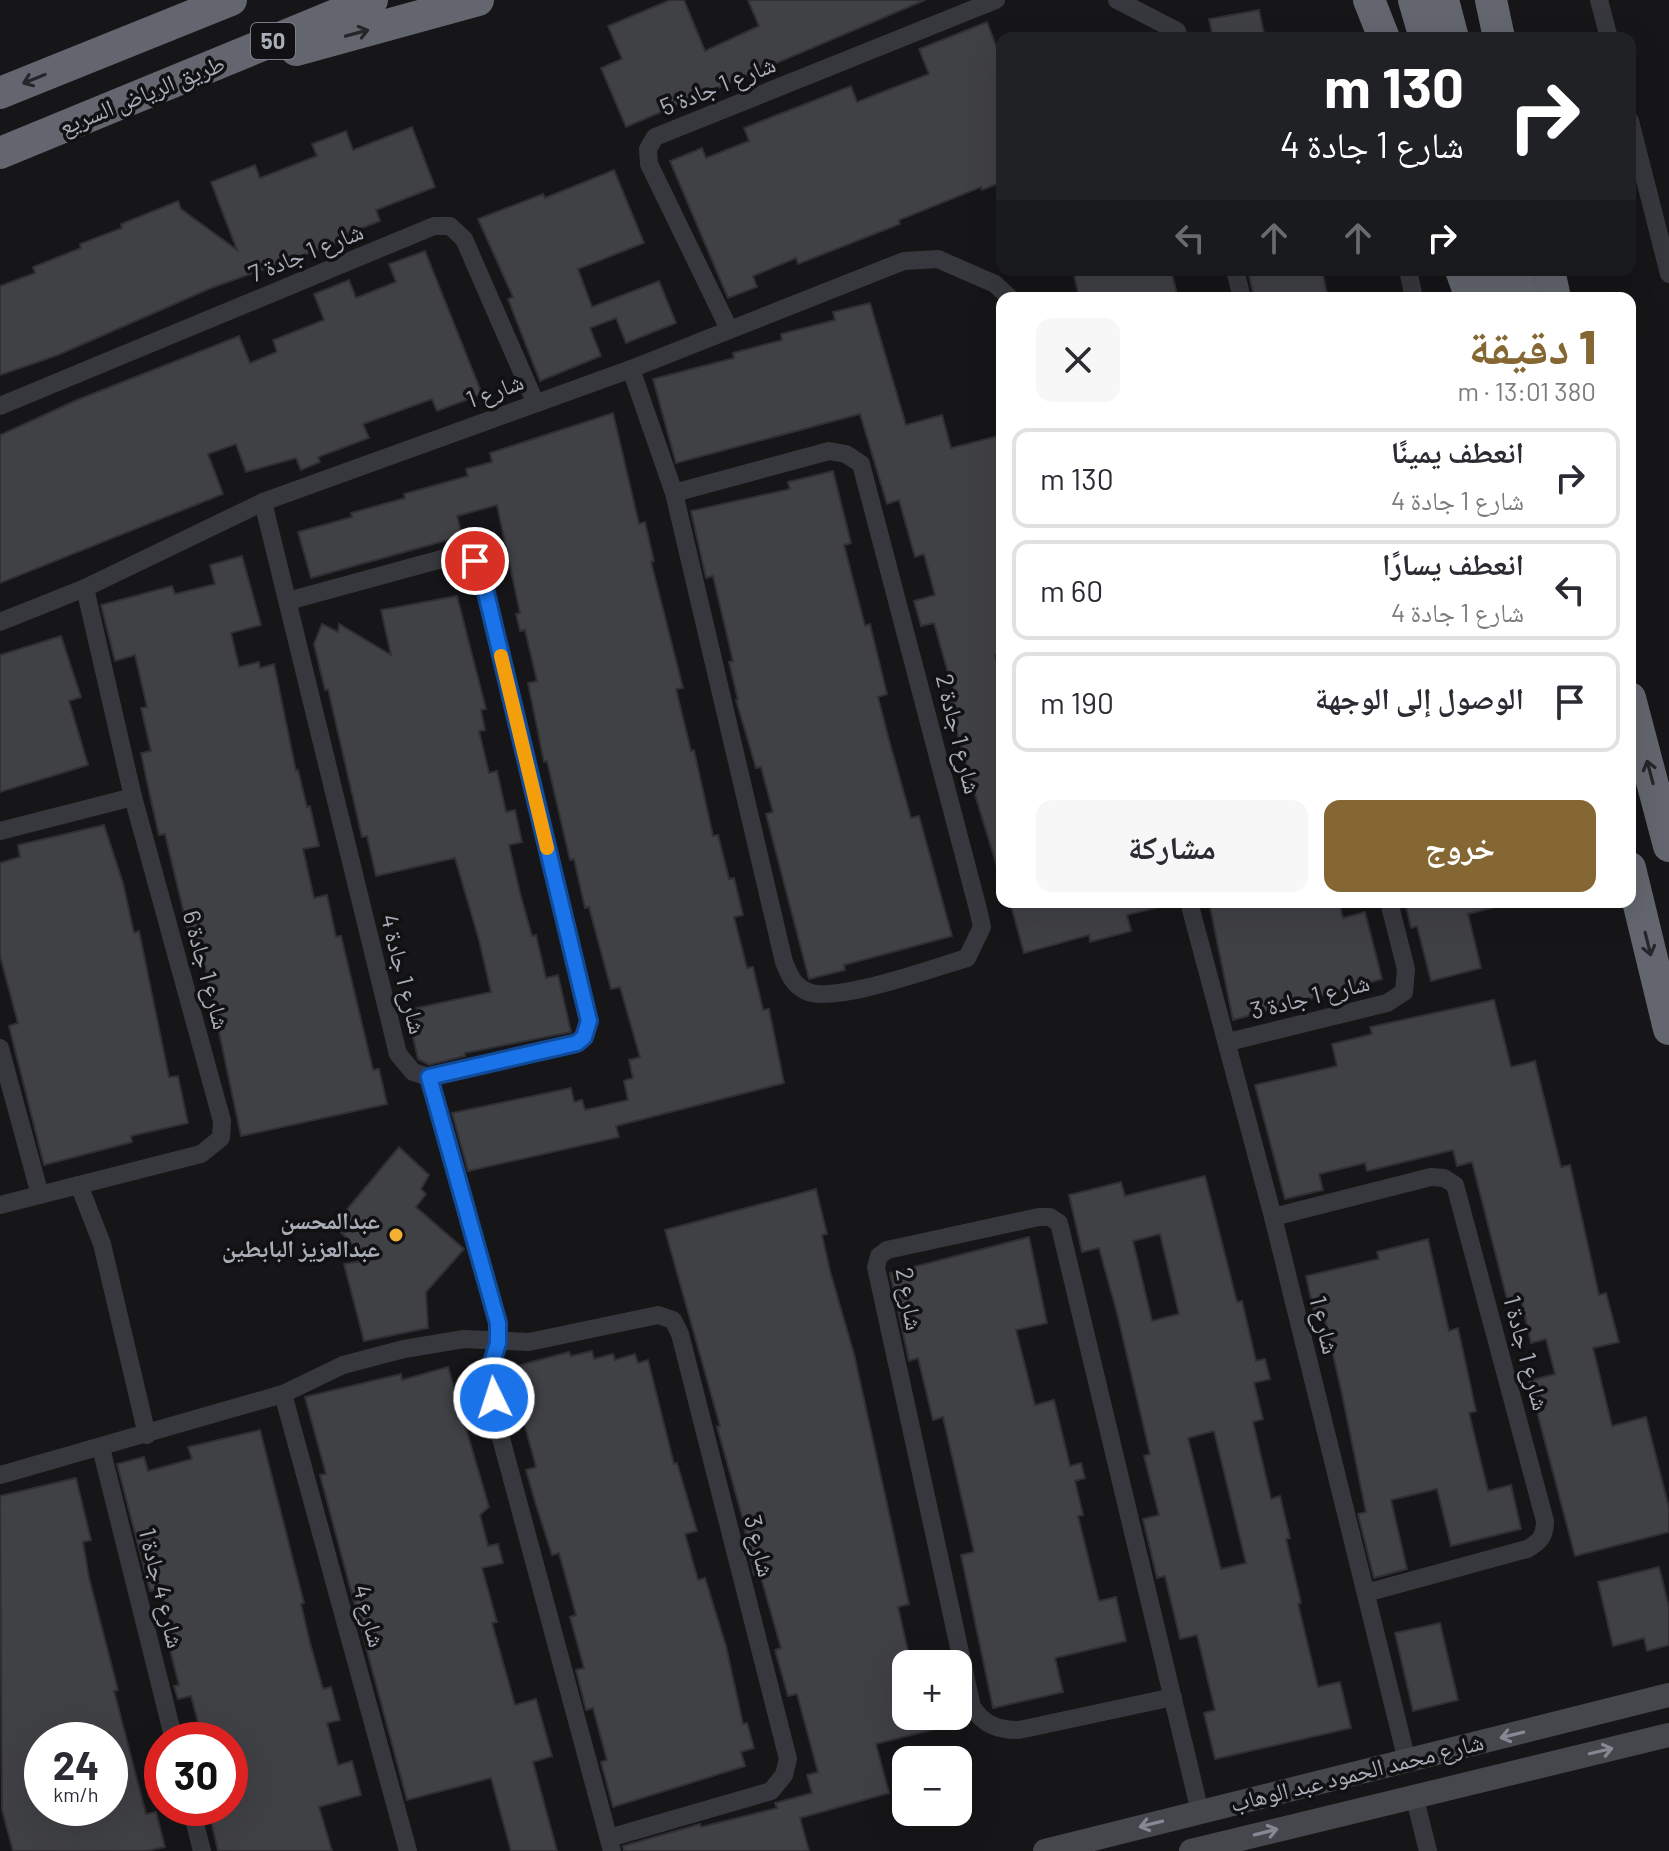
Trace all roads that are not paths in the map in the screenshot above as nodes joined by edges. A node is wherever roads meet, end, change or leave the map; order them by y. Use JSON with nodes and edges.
{"nodes":[{"id":1,"x":197,"y":0,"type":"edge"},
{"id":2,"x":231,"y":0,"type":"edge"},
{"id":3,"x":372,"y":0,"type":"edge"},
{"id":4,"x":478,"y":0,"type":"edge"},
{"id":5,"x":996,"y":0,"type":"edge"},
{"id":6,"x":1117,"y":0,"type":"edge"},
{"id":7,"x":1369,"y":0,"type":"edge"},
{"id":8,"x":1414,"y":0,"type":"edge"},
{"id":9,"x":1443,"y":0,"type":"edge"},
{"id":10,"x":1491,"y":0,"type":"edge"},
{"id":11,"x":1506,"y":0,"type":"edge"},
{"id":12,"x":1599,"y":0,"type":"edge"},
{"id":13,"x":1177,"y":32,"type":"edge"},
{"id":14,"x":1382,"y":32,"type":"edge"},
{"id":15,"x":1423,"y":32,"type":"edge"},
{"id":16,"x":1451,"y":32,"type":"edge"},
{"id":17,"x":1498,"y":32,"type":"edge"},
{"id":18,"x":1509,"y":32,"type":"edge"},
{"id":19,"x":1607,"y":32,"type":"edge"},
{"id":20,"x":68,"y":66,"type":"junction"},
{"id":21,"x":174,"y":82,"type":"junction"},
{"id":22,"x":0,"y":93,"type":"edge"},
{"id":23,"x":1636,"y":145,"type":"edge"},
{"id":24,"x":0,"y":153,"type":"edge"},
{"id":25,"x":1669,"y":274,"type":"edge"},
{"id":26,"x":1004,"y":292,"type":"edge"},
{"id":27,"x":729,"y":329,"type":"junction"},
{"id":28,"x":631,"y":369,"type":"junction"},
{"id":29,"x":535,"y":402,"type":"junction"},
{"id":30,"x":0,"y":406,"type":"edge"},
{"id":31,"x":674,"y":493,"type":"junction"},
{"id":32,"x":263,"y":502,"type":"junction"},
{"id":33,"x":85,"y":588,"type":"junction"},
{"id":34,"x":288,"y":601,"type":"junction"},
{"id":35,"x":0,"y":622,"type":"edge"},
{"id":36,"x":1636,"y":721,"type":"edge"},
{"id":37,"x":133,"y":797,"type":"junction"},
{"id":38,"x":0,"y":831,"type":"edge"},
{"id":39,"x":1669,"y":846,"type":"edge"},
{"id":40,"x":1636,"y":893,"type":"edge"},
{"id":41,"x":1191,"y":908,"type":"edge"},
{"id":42,"x":1391,"y":908,"type":"edge"},
{"id":43,"x":1669,"y":1029,"type":"edge"},
{"id":44,"x":1228,"y":1042,"type":"junction"},
{"id":45,"x":0,"y":1048,"type":"edge"},
{"id":46,"x":429,"y":1077,"type":"junction"},
{"id":47,"x":79,"y":1185,"type":"junction"},
{"id":48,"x":40,"y":1195,"type":"junction"},
{"id":49,"x":0,"y":1205,"type":"edge"},
{"id":50,"x":1273,"y":1217,"type":"junction"},
{"id":51,"x":498,"y":1343,"type":"junction"},
{"id":52,"x":283,"y":1394,"type":"junction"},
{"id":53,"x":147,"y":1435,"type":"junction"},
{"id":54,"x":101,"y":1448,"type":"junction"},
{"id":55,"x":0,"y":1475,"type":"edge"},
{"id":56,"x":1366,"y":1593,"type":"junction"},
{"id":57,"x":1669,"y":1695,"type":"edge"},
{"id":58,"x":1173,"y":1697,"type":"junction"},
{"id":59,"x":170,"y":1722,"type":"edge"},
{"id":60,"x":1562,"y":1722,"type":"junction"},
{"id":61,"x":1669,"y":1735,"type":"edge"},
{"id":62,"x":1565,"y":1760,"type":"junction"},
{"id":63,"x":1407,"y":1761,"type":"junction"},
{"id":64,"x":1414,"y":1795,"type":"junction"},
{"id":65,"x":1200,"y":1812,"type":"junction"},
{"id":66,"x":196,"y":1826,"type":"edge"},
{"id":67,"x":610,"y":1845,"type":"edge"},
{"id":68,"x":202,"y":1851,"type":"edge"},
{"id":69,"x":408,"y":1851,"type":"edge"},
{"id":70,"x":1045,"y":1851,"type":"edge"},
{"id":71,"x":1191,"y":1851,"type":"edge"},
{"id":72,"x":1428,"y":1851,"type":"edge"}],
"edges":[{"from":1,"to":20,"type":"highway"},
{"from":2,"to":20,"type":"highway","number":"50"},
{"from":3,"to":21,"type":"highway","name":"طريق الرياض السريع","number":"50"},
{"from":21,"to":4,"type":"highway","one_way":true},
{"from":5,"to":27,"type":"street","name":"شارع 1 جادة 5"},
{"from":6,"to":13,"type":"street"},
{"from":7,"to":14,"type":"highway"},
{"from":8,"to":15,"type":"highway"},
{"from":9,"to":16,"type":"highway"},
{"from":10,"to":17,"type":"highway"},
{"from":11,"to":18,"type":"highway"},
{"from":12,"to":19,"type":"street"},
{"from":20,"to":22,"type":"highway","number":"50","one_way":true},
{"from":21,"to":24,"type":"highway","name":"طريق الرياض السريع","number":"50"},
{"from":23,"to":25,"type":"street"},
{"from":26,"to":27,"type":"street","name":"شارع 1"},
{"from":27,"to":28,"type":"street","name":"شارع 1"},
{"from":28,"to":29,"type":"street","name":"شارع 1"},
{"from":28,"to":31,"type":"street","name":"شارع 1 جادة 2"},
{"from":29,"to":30,"type":"street","name":"شارع 1 جادة 7"},
{"from":29,"to":32,"type":"street","name":"شارع 1"},
{"from":31,"to":31,"type":"street","name":"شارع 1 جادة 2"},
{"from":32,"to":33,"type":"street","name":"شارع 1"},
{"from":32,"to":34,"type":"street","name":"شارع 1 جادة 4"},
{"from":33,"to":35,"type":"street","name":"شارع 1"},
{"from":33,"to":37,"type":"street","name":"شارع 1 جادة 6"},
{"from":34,"to":46,"type":"street","name":"شارع 1 جادة 4"},
{"from":34,"to":46,"type":"street"},
{"from":39,"to":36,"type":"highway","one_way":true},
{"from":37,"to":38,"type":"street"},
{"from":37,"to":47,"type":"street","name":"شارع 1 جادة 6"},
{"from":40,"to":43,"type":"highway","one_way":true},
{"from":41,"to":44,"type":"street","name":"شارع 1"},
{"from":42,"to":44,"type":"street","name":"شارع 1 جادة 3"},
{"from":44,"to":50,"type":"street","name":"شارع 1"},
{"from":45,"to":48,"type":"street"},
{"from":46,"to":51,"type":"street","name":"شارع 3"},
{"from":47,"to":48,"type":"street","name":"شارع 1 جادة 6"},
{"from":47,"to":53,"type":"street"},
{"from":48,"to":49,"type":"street","name":"شارع 1 جادة 6"},
{"from":50,"to":56,"type":"street","name":"شارع 1"},
{"from":50,"to":56,"type":"street","name":"شارع 1 جادة 1"},
{"from":51,"to":52,"type":"street"},
{"from":51,"to":67,"type":"street","name":"شارع 3"},
{"from":51,"to":67,"type":"street","name":"شارع 3"},
{"from":52,"to":53,"type":"street"},
{"from":52,"to":69,"type":"street","name":"شارع 4"},
{"from":53,"to":54,"type":"street"},
{"from":54,"to":55,"type":"street"},
{"from":54,"to":59,"type":"street","name":"شارع 4 جادة 1"},
{"from":56,"to":63,"type":"street","name":"شارع 1"},
{"from":57,"to":60,"type":"street","name":"شارع محمد الحمود عبد الوهاب"},
{"from":58,"to":58,"type":"street","name":"شارع 2"},
{"from":58,"to":65,"type":"street","name":"شارع 2"},
{"from":60,"to":62,"type":"street"},
{"from":60,"to":63,"type":"street","name":"شارع محمد الحمود عبد الوهاب","one_way":true},
{"from":62,"to":61,"type":"street","name":"شارع محمد الحمود عبد الوهاب","one_way":true},
{"from":62,"to":64,"type":"street","name":"شارع محمد الحمود عبد الوهاب"},
{"from":63,"to":65,"type":"street","name":"شارع محمد الحمود عبد الوهاب"},
{"from":71,"to":64,"type":"street","name":"شارع محمد الحمود عبد الوهاب","one_way":true},
{"from":64,"to":72,"type":"street"},
{"from":65,"to":70,"type":"street","name":"شارع محمد الحمود عبد الوهاب","one_way":true},
{"from":66,"to":68,"type":"street"}]}
